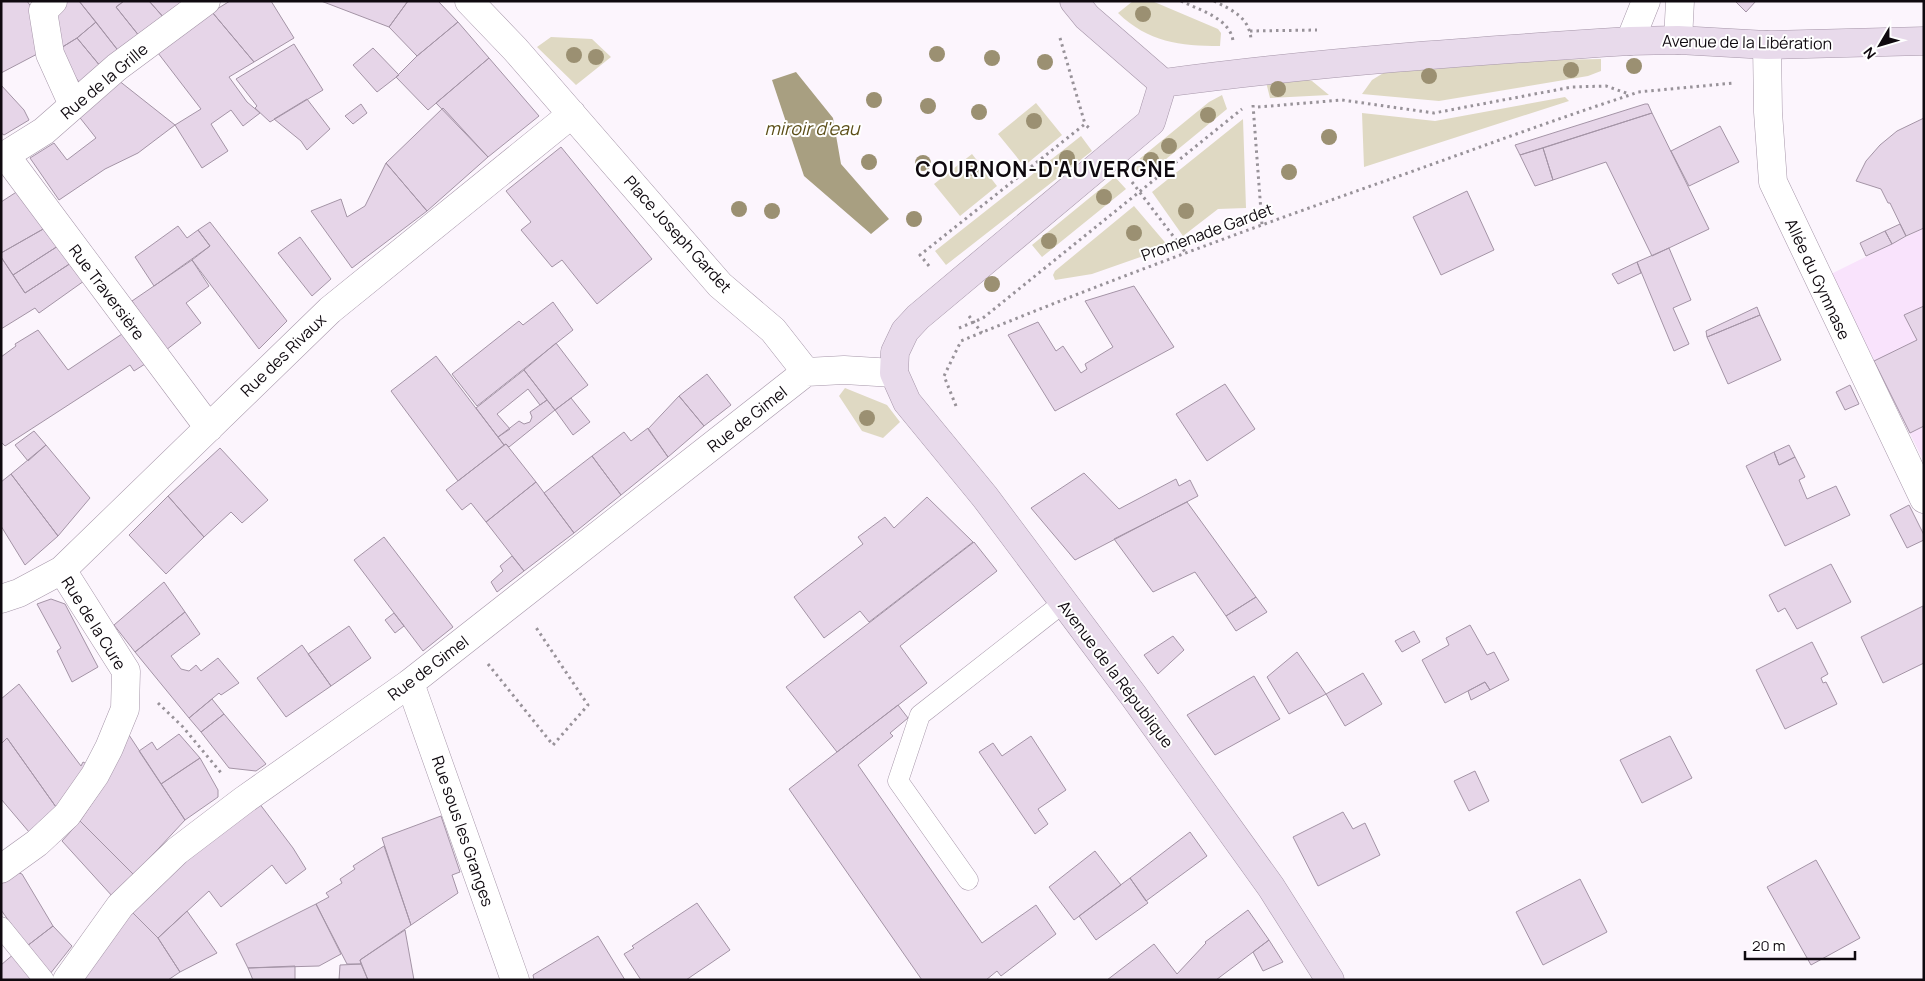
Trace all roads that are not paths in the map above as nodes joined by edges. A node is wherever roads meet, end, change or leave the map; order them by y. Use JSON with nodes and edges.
{"nodes":[{"id":1,"x":206,"y":1,"type":"edge"},
{"id":2,"x":468,"y":1,"type":"edge"},
{"id":3,"x":1646,"y":1,"type":"edge"},
{"id":4,"x":1680,"y":1,"type":"edge"},
{"id":5,"x":43,"y":5,"type":"edge"},
{"id":6,"x":1081,"y":9,"type":"edge"},
{"id":7,"x":1678,"y":40,"type":"junction"},
{"id":8,"x":1630,"y":41,"type":"junction"},
{"id":9,"x":1924,"y":41,"type":"edge"},
{"id":10,"x":1767,"y":45,"type":"junction"},
{"id":11,"x":1163,"y":83,"type":"junction"},
{"id":12,"x":73,"y":105,"type":"junction"},
{"id":13,"x":572,"y":114,"type":"junction"},
{"id":14,"x":4,"y":157,"type":"edge"},
{"id":15,"x":806,"y":372,"type":"junction"},
{"id":16,"x":894,"y":373,"type":"junction"},
{"id":17,"x":209,"y":428,"type":"junction"},
{"id":18,"x":1924,"y":499,"type":"edge"},
{"id":19,"x":62,"y":570,"type":"junction"},
{"id":20,"x":1,"y":599,"type":"edge"},
{"id":21,"x":1063,"y":603,"type":"junction"},
{"id":22,"x":410,"y":683,"type":"junction"},
{"id":23,"x":1,"y":869,"type":"edge"},
{"id":24,"x":968,"y":880,"type":"dead end"},
{"id":25,"x":1,"y":927,"type":"edge"},
{"id":26,"x":44,"y":980,"type":"edge"},
{"id":27,"x":66,"y":980,"type":"edge"},
{"id":28,"x":515,"y":980,"type":"edge"},
{"id":29,"x":1330,"y":980,"type":"edge"}],
"edges":[{"from":1,"to":12,"type":"street","name":"Rue de la Grille"},
{"from":2,"to":13,"type":"street","name":"Place Joseph Gardet"},
{"from":3,"to":8,"type":"street"},
{"from":4,"to":7,"type":"street"},
{"from":5,"to":12,"type":"street"},
{"from":6,"to":11,"type":"street"},
{"from":7,"to":8,"type":"street","name":"Avenue de la Libération"},
{"from":7,"to":10,"type":"street","name":"Avenue de la Libération"},
{"from":8,"to":11,"type":"street","name":"Avenue de la Libération"},
{"from":9,"to":10,"type":"street","name":"Avenue de la Libération"},
{"from":10,"to":18,"type":"street","name":"Allée du Gymnase"},
{"from":11,"to":16,"type":"street"},
{"from":12,"to":14,"type":"street","name":"Rue de la Grille"},
{"from":13,"to":15,"type":"street","name":"Place Joseph Gardet"},
{"from":13,"to":17,"type":"street","name":"Rue des Rivaux"},
{"from":14,"to":17,"type":"street","name":"Rue Traversière"},
{"from":15,"to":16,"type":"street"},
{"from":15,"to":22,"type":"street","name":"Rue de Gimel"},
{"from":16,"to":21,"type":"street","name":"Avenue de la République"},
{"from":17,"to":19,"type":"street","name":"Rue des Rivaux"},
{"from":19,"to":20,"type":"street","name":"Rue des Rivaux"},
{"from":19,"to":23,"type":"street","name":"Rue de la Cure"},
{"from":21,"to":24,"type":"lane"},
{"from":21,"to":29,"type":"street","name":"Avenue de la République"},
{"from":22,"to":27,"type":"street","name":"Rue de Gimel"},
{"from":22,"to":28,"type":"street","name":"Rue sous les Granges"},
{"from":25,"to":26,"type":"lane"}]}
